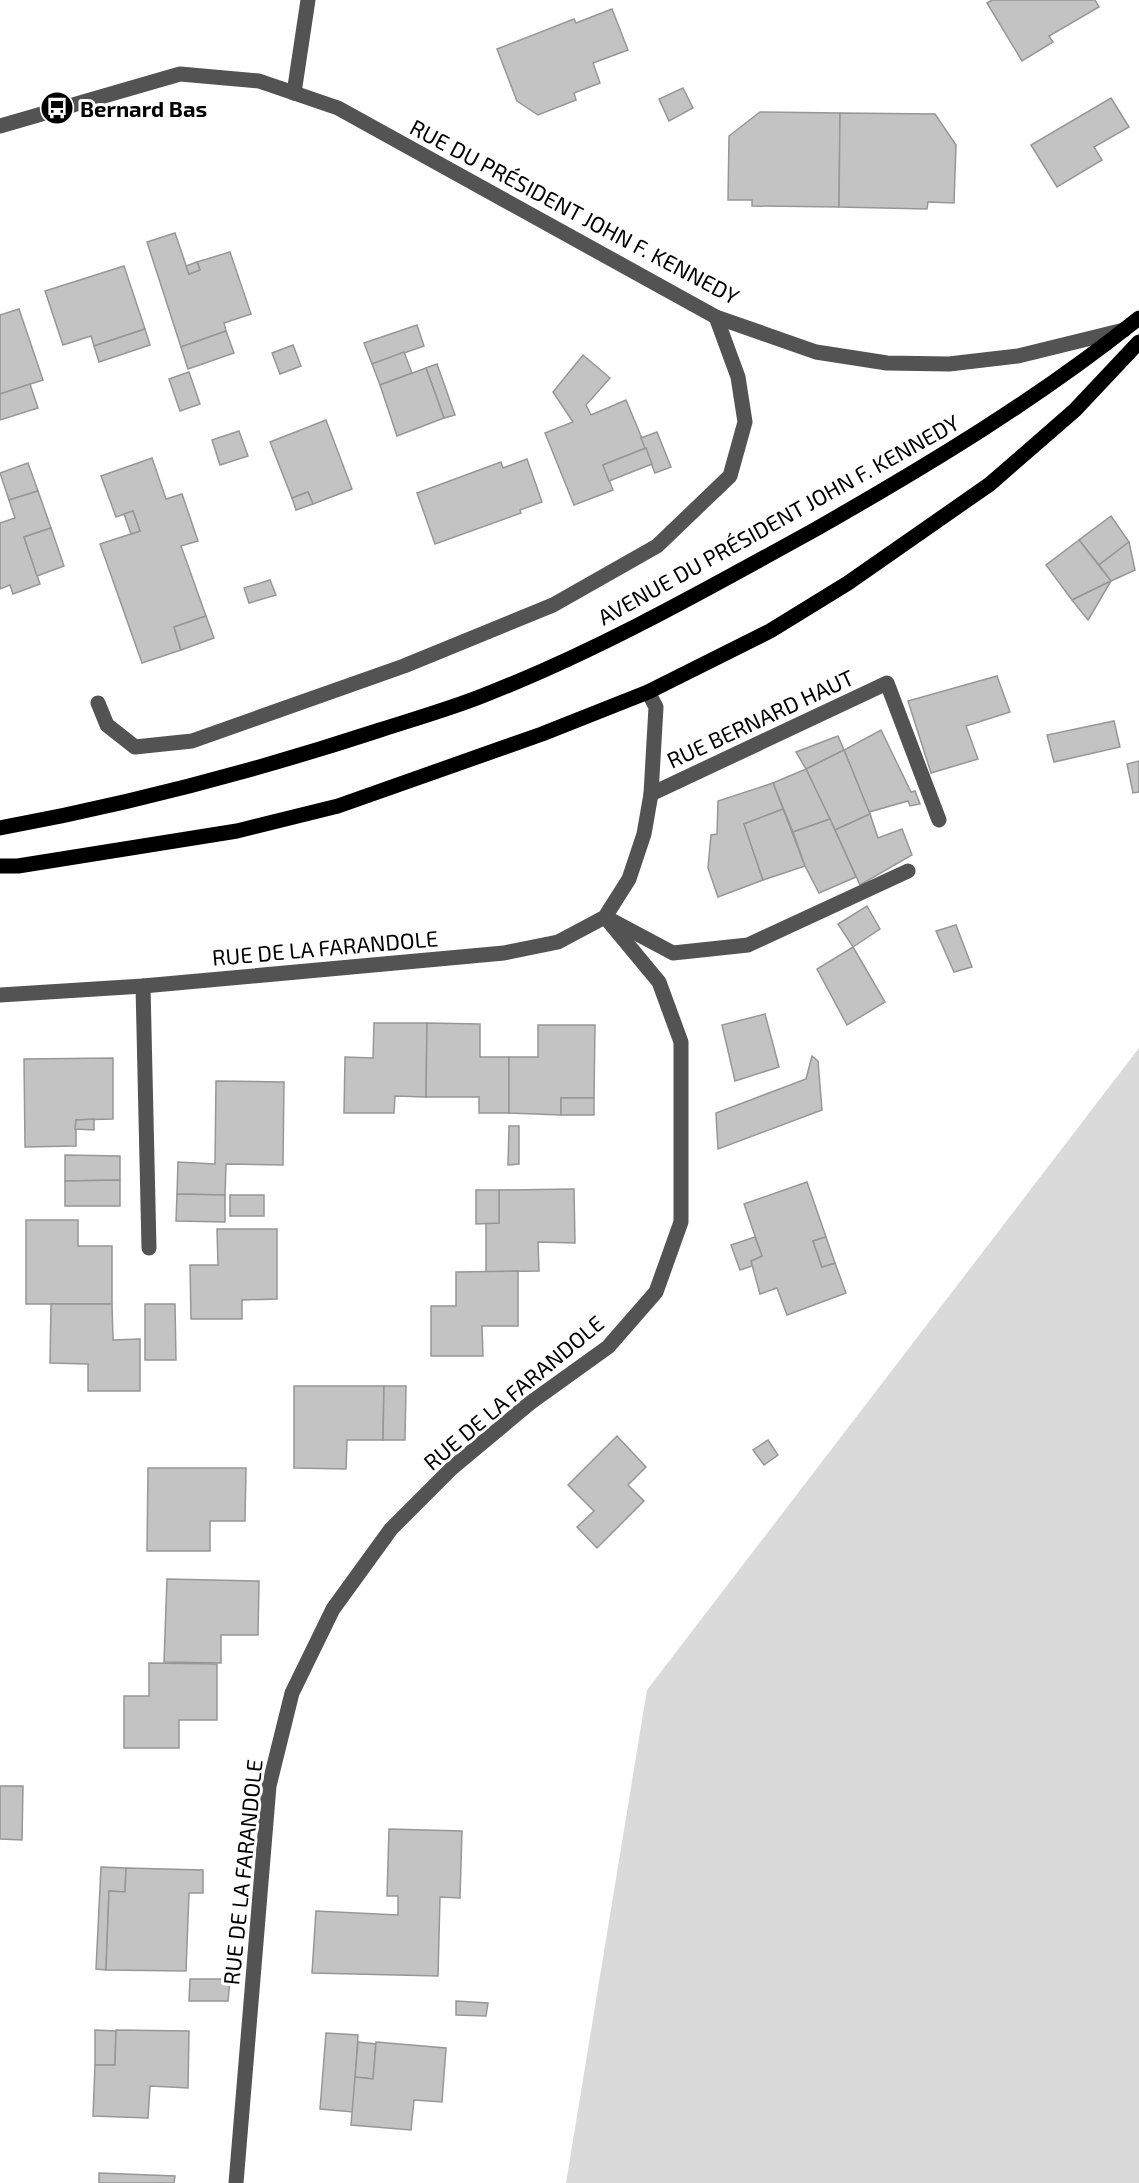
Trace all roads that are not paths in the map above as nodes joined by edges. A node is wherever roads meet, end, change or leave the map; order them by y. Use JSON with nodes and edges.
{"nodes":[{"id":1,"x":308,"y":0,"type":"edge"},
{"id":2,"x":294,"y":93,"type":"junction"},
{"id":3,"x":0,"y":126,"type":"edge"},
{"id":4,"x":716,"y":316,"type":"junction"},
{"id":5,"x":1139,"y":318,"type":"edge"},
{"id":6,"x":1124,"y":330,"type":"junction"},
{"id":7,"x":1139,"y":342,"type":"edge"},
{"id":8,"x":648,"y":692,"type":"junction"},
{"id":9,"x":98,"y":703,"type":"dead end"},
{"id":10,"x":651,"y":794,"type":"junction"},
{"id":11,"x":939,"y":820,"type":"dead end"},
{"id":12,"x":0,"y":828,"type":"edge"},
{"id":13,"x":0,"y":866,"type":"edge"},
{"id":14,"x":908,"y":871,"type":"dead end"},
{"id":15,"x":605,"y":917,"type":"junction"},
{"id":16,"x":143,"y":986,"type":"junction"},
{"id":17,"x":0,"y":995,"type":"edge"},
{"id":18,"x":149,"y":1248,"type":"dead end"},
{"id":19,"x":236,"y":2183,"type":"edge"}],
"edges":[{"from":1,"to":2,"type":"street"},
{"from":2,"to":3,"type":"street"},
{"from":2,"to":4,"type":"street","name":"RUE DU PRÉSIDENT JOHN F. KENNEDY"},
{"from":4,"to":6,"type":"street","name":"RUE DU PRÉSIDENT JOHN F. KENNEDY"},
{"from":4,"to":9,"type":"street"},
{"from":5,"to":6,"type":"main road","name":"AVENUE DU PRÉSIDENT JOHN F. KENNEDY"},
{"from":6,"to":12,"type":"main road","name":"AVENUE DU PRÉSIDENT JOHN F. KENNEDY"},
{"from":7,"to":8,"type":"main road"},
{"from":8,"to":10,"type":"street","name":"RUE BERNARD HAUT"},
{"from":8,"to":13,"type":"main road"},
{"from":10,"to":11,"type":"street","name":"RUE BERNARD HAUT"},
{"from":10,"to":15,"type":"street","name":"RUE BERNARD HAUT"},
{"from":14,"to":15,"type":"street"},
{"from":15,"to":16,"type":"street","name":"RUE DE LA FARANDOLE"},
{"from":15,"to":19,"type":"street","name":"RUE DE LA FARANDOLE"},
{"from":16,"to":17,"type":"street","name":"RUE DE LA FARANDOLE"},
{"from":16,"to":18,"type":"street"}]}
